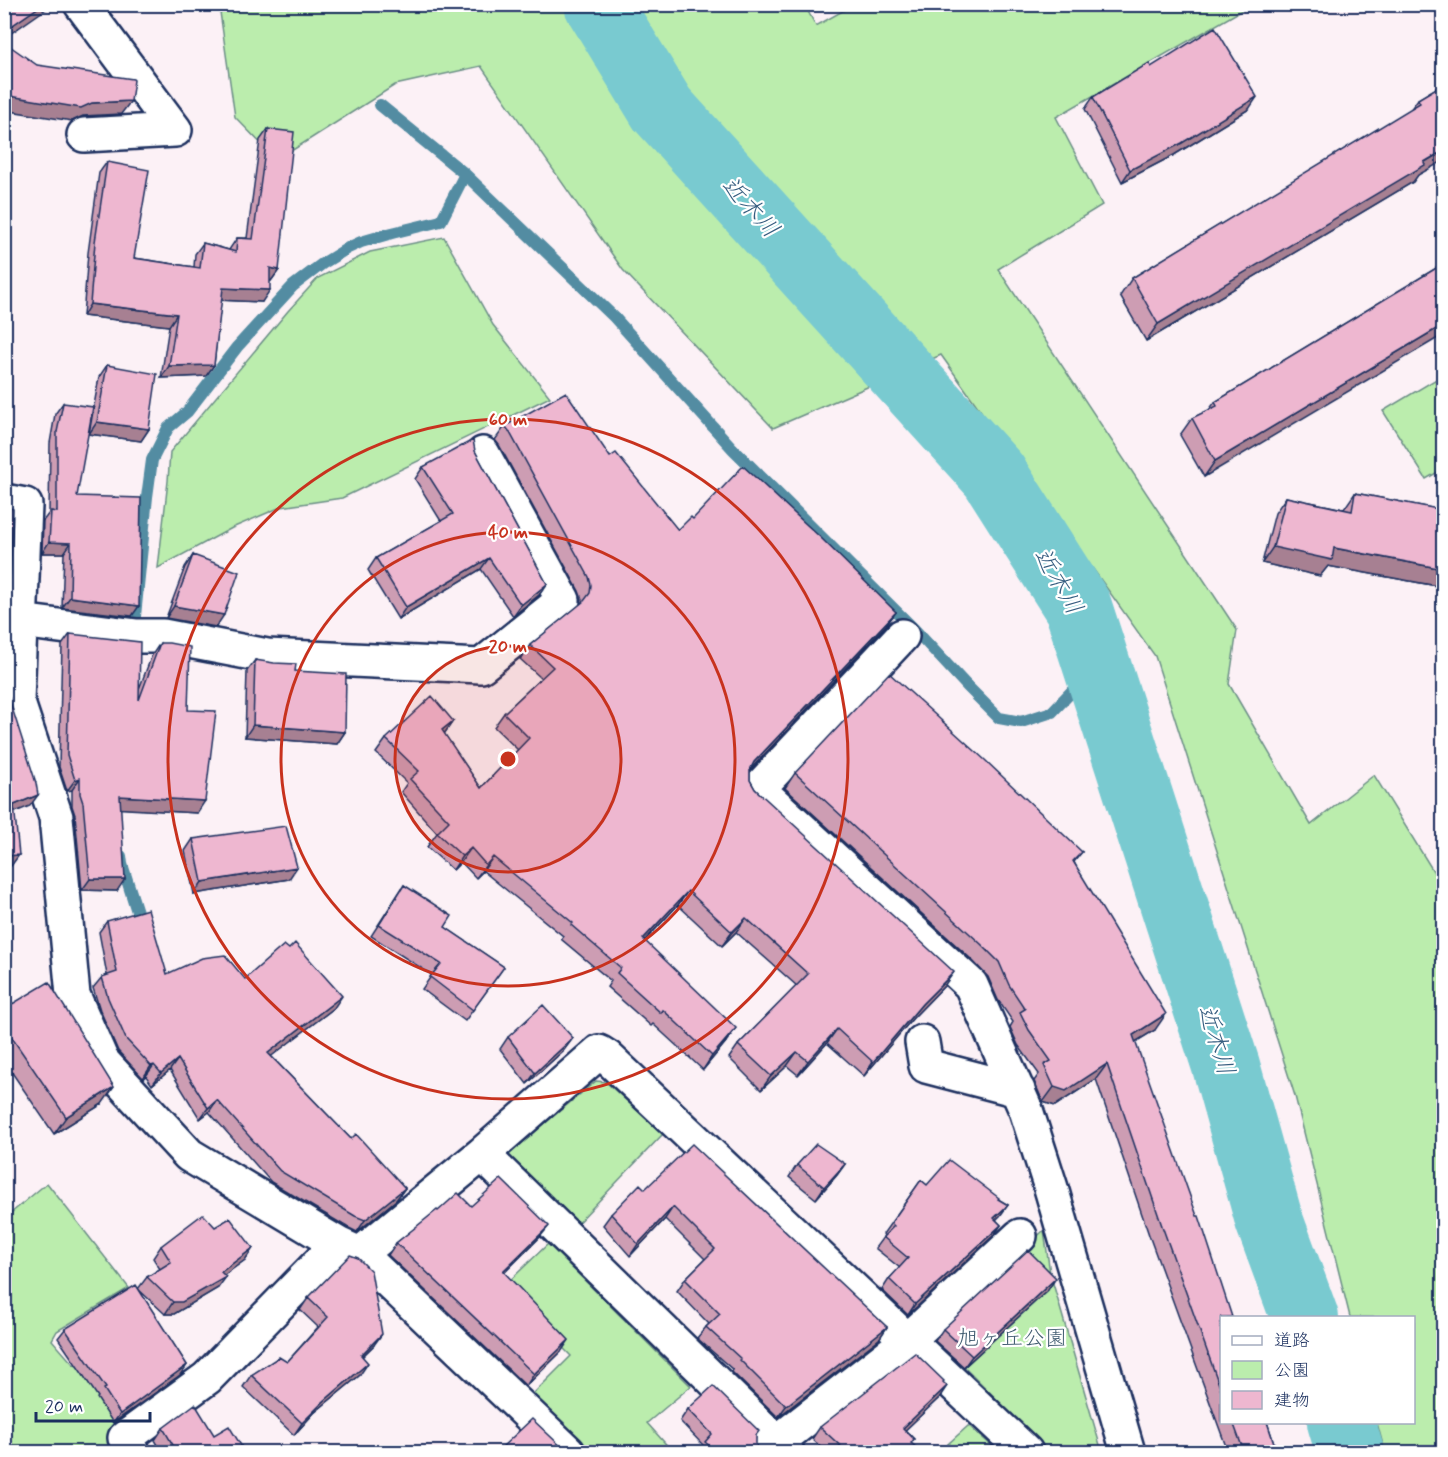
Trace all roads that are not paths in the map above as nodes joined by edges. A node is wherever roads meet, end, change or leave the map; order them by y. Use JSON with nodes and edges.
{"nodes":[{"id":1,"x":81,"y":4,"type":"edge"},
{"id":2,"x":84,"y":135,"type":"dead end"},
{"id":3,"x":483,"y":454,"type":"dead end"},
{"id":4,"x":4,"y":501,"type":"edge"},
{"id":5,"x":20,"y":621,"type":"junction"},
{"id":6,"x":902,"y":636,"type":"dead end"},
{"id":7,"x":922,"y":1042,"type":"dead end"},
{"id":8,"x":1018,"y":1090,"type":"junction"},
{"id":9,"x":482,"y":1154,"type":"junction"},
{"id":10,"x":1020,"y":1236,"type":"dead end"},
{"id":11,"x":349,"y":1249,"type":"junction"},
{"id":12,"x":907,"y":1341,"type":"junction"},
{"id":13,"x":777,"y":1449,"type":"edge"},
{"id":14,"x":133,"y":1452,"type":"edge"},
{"id":15,"x":568,"y":1452,"type":"edge"},
{"id":16,"x":1026,"y":1452,"type":"edge"},
{"id":17,"x":1128,"y":1452,"type":"edge"}],
"edges":[{"from":1,"to":2,"type":"street"},
{"from":3,"to":5,"type":"street"},
{"from":4,"to":5,"type":"street"},
{"from":5,"to":11,"type":"street"},
{"from":6,"to":8,"type":"street"},
{"from":7,"to":8,"type":"street"},
{"from":8,"to":17,"type":"street"},
{"from":9,"to":11,"type":"street"},
{"from":9,"to":12,"type":"street"},
{"from":9,"to":13,"type":"street"},
{"from":10,"to":12,"type":"street"},
{"from":11,"to":14,"type":"street"},
{"from":11,"to":15,"type":"street"},
{"from":12,"to":13,"type":"street"},
{"from":12,"to":16,"type":"street"}]}
